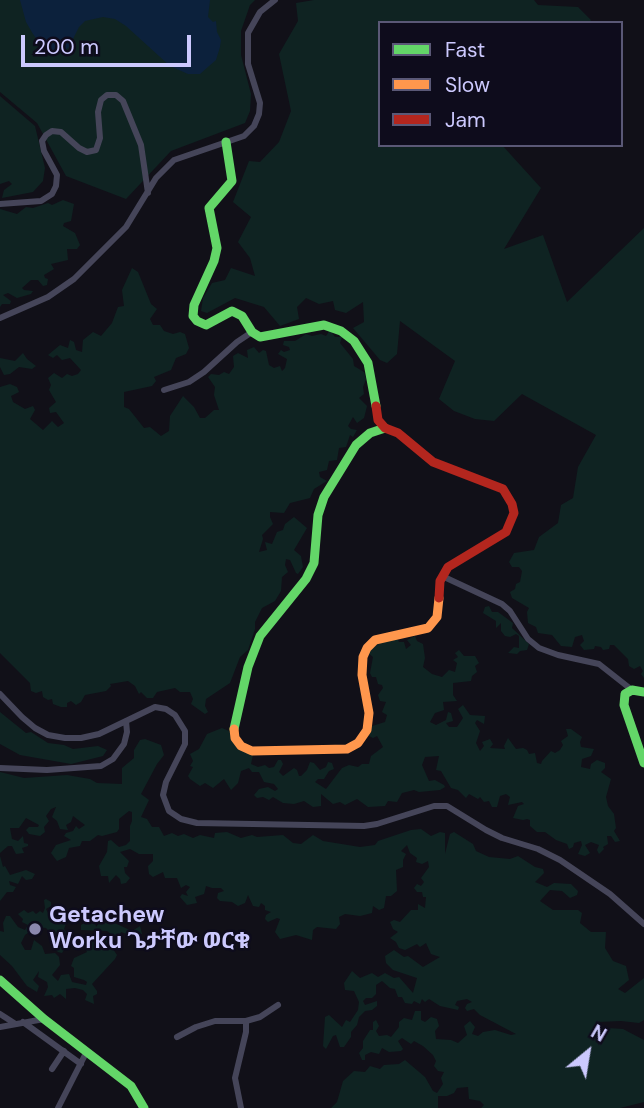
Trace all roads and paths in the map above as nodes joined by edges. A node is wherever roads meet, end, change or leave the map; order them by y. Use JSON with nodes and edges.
{"nodes":[{"id":1,"x":275,"y":0,"type":"edge"},
{"id":2,"x":226,"y":142,"type":"junction"},
{"id":3,"x":148,"y":193,"type":"junction"},
{"id":4,"x":0,"y":204,"type":"edge"},
{"id":5,"x":0,"y":318,"type":"edge"},
{"id":6,"x":252,"y":332,"type":"junction"},
{"id":7,"x":164,"y":390,"type":"dead end"},
{"id":8,"x":385,"y":428,"type":"junction"},
{"id":9,"x":442,"y":576,"type":"junction"},
{"id":10,"x":632,"y":690,"type":"junction"},
{"id":11,"x":644,"y":692,"type":"edge"},
{"id":12,"x":0,"y":694,"type":"edge"},
{"id":13,"x":126,"y":721,"type":"junction"},
{"id":14,"x":644,"y":763,"type":"edge"},
{"id":15,"x":0,"y":768,"type":"edge"},
{"id":16,"x":644,"y":923,"type":"edge"},
{"id":17,"x":0,"y":980,"type":"edge"},
{"id":18,"x":278,"y":1005,"type":"dead end"},
{"id":19,"x":0,"y":1014,"type":"edge"},
{"id":20,"x":44,"y":1019,"type":"junction"},
{"id":21,"x":246,"y":1021,"type":"junction"},
{"id":22,"x":23,"y":1022,"type":"junction"},
{"id":23,"x":14,"y":1023,"type":"junction"},
{"id":24,"x":0,"y":1027,"type":"edge"},
{"id":25,"x":177,"y":1037,"type":"dead end"},
{"id":26,"x":64,"y":1051,"type":"junction"},
{"id":27,"x":87,"y":1051,"type":"junction"},
{"id":28,"x":80,"y":1064,"type":"junction"},
{"id":29,"x":52,"y":1069,"type":"dead end"},
{"id":30,"x":58,"y":1108,"type":"edge"},
{"id":31,"x":144,"y":1108,"type":"edge"},
{"id":32,"x":241,"y":1108,"type":"edge"}],
"edges":[{"from":1,"to":2,"type":"street"},
{"from":2,"to":3,"type":"street"},
{"from":2,"to":6,"type":"street"},
{"from":3,"to":4,"type":"street"},
{"from":3,"to":5,"type":"street"},
{"from":6,"to":7,"type":"street"},
{"from":6,"to":8,"type":"street"},
{"from":8,"to":9,"type":"street"},
{"from":8,"to":9,"type":"street"},
{"from":9,"to":10,"type":"street"},
{"from":10,"to":11,"type":"street"},
{"from":10,"to":14,"type":"street"},
{"from":12,"to":13,"type":"street"},
{"from":13,"to":15,"type":"street"},
{"from":13,"to":16,"type":"street"},
{"from":17,"to":20,"type":"street"},
{"from":18,"to":21,"type":"street"},
{"from":19,"to":23,"type":"street"},
{"from":20,"to":22,"type":"street"},
{"from":20,"to":27,"type":"street"},
{"from":21,"to":25,"type":"street"},
{"from":21,"to":32,"type":"street"},
{"from":22,"to":23,"type":"street"},
{"from":22,"to":26,"type":"street"},
{"from":23,"to":24,"type":"street"},
{"from":26,"to":28,"type":"street"},
{"from":26,"to":29,"type":"street"},
{"from":27,"to":28,"type":"street"},
{"from":27,"to":31,"type":"street"},
{"from":28,"to":30,"type":"street"}]}
